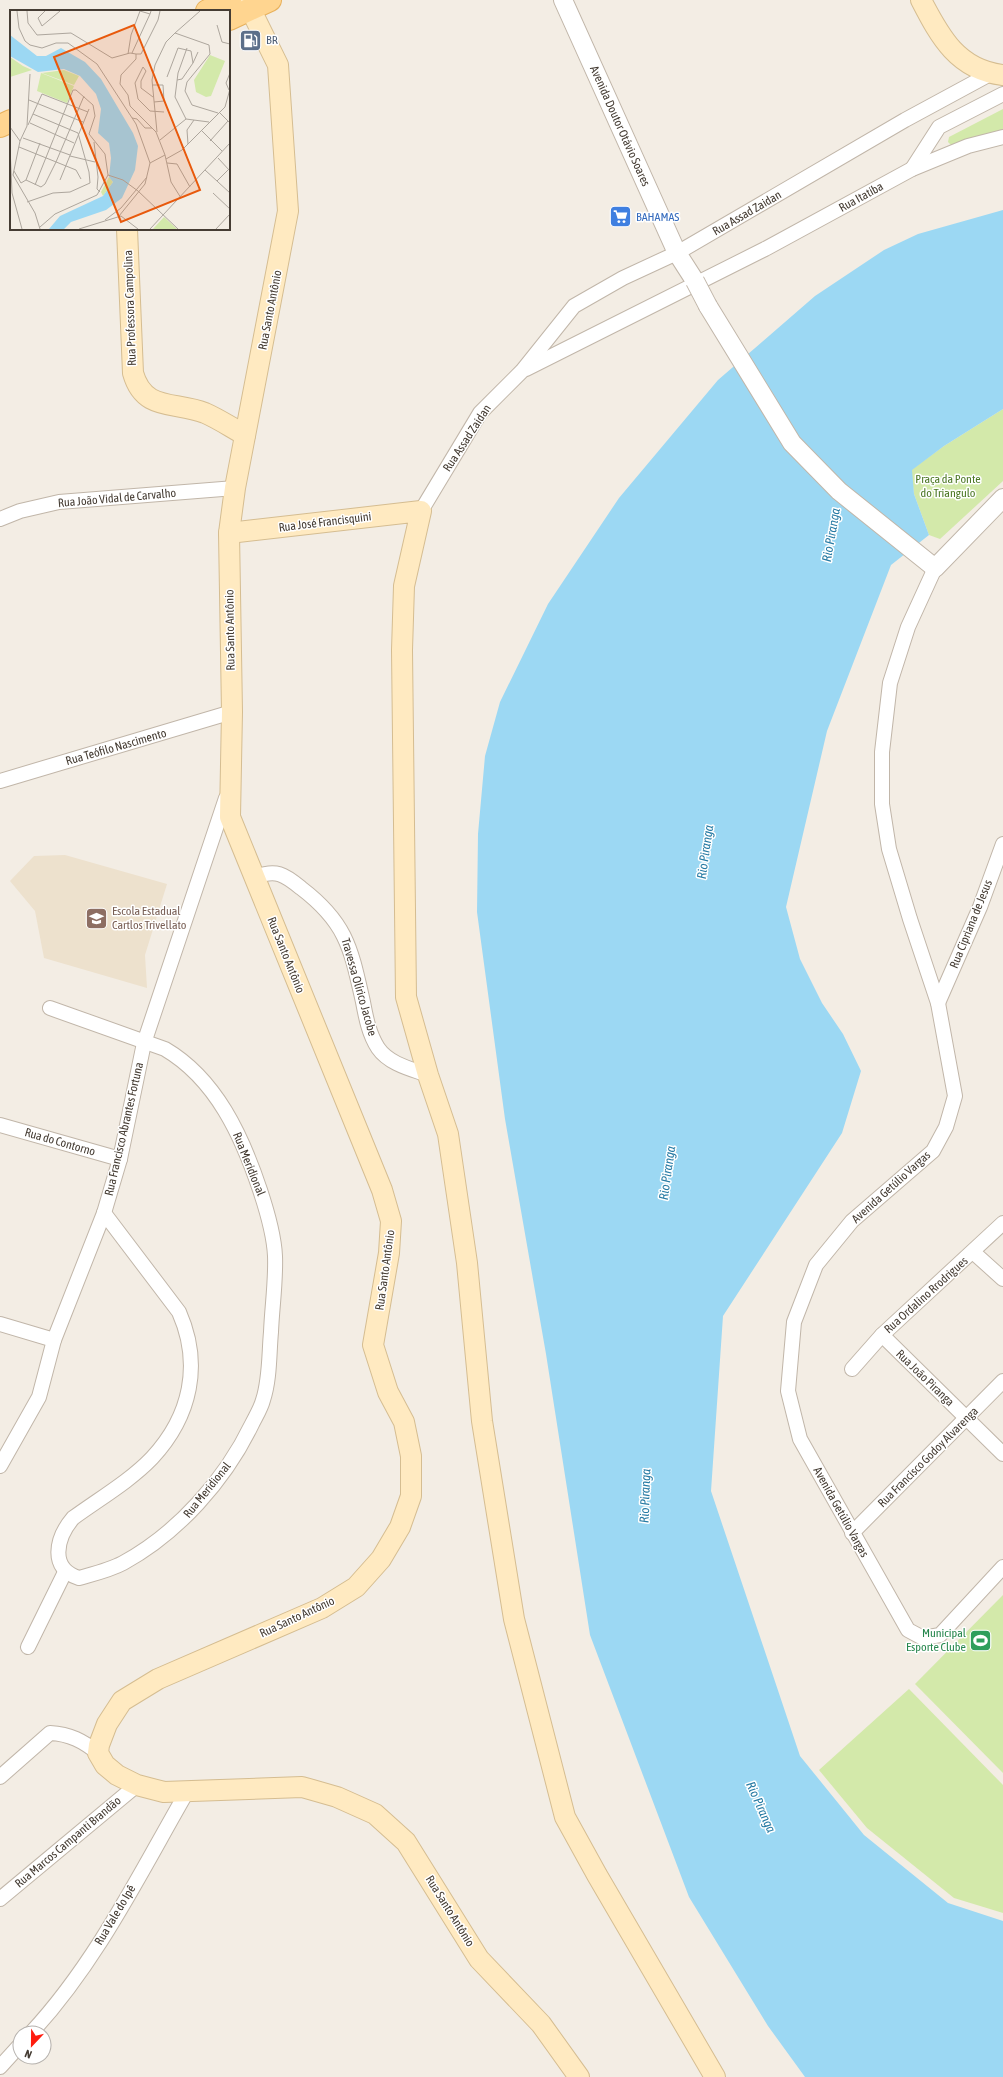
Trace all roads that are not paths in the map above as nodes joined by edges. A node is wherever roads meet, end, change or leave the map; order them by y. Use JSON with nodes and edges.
{"nodes":[{"id":1,"x":230,"y":0,"type":"edge"},
{"id":2,"x":270,"y":0,"type":"edge"},
{"id":3,"x":563,"y":0,"type":"edge"},
{"id":4,"x":922,"y":0,"type":"edge"},
{"id":5,"x":248,"y":5,"type":"edge"},
{"id":6,"x":209,"y":10,"type":"edge"},
{"id":7,"x":230,"y":18,"type":"edge"},
{"id":8,"x":997,"y":74,"type":"edge"},
{"id":9,"x":1003,"y":94,"type":"edge"},
{"id":10,"x":10,"y":105,"type":"edge"},
{"id":11,"x":0,"y":110,"type":"edge"},
{"id":12,"x":10,"y":121,"type":"edge"},
{"id":13,"x":0,"y":126,"type":"edge"},
{"id":14,"x":1003,"y":136,"type":"edge"},
{"id":15,"x":912,"y":169,"type":"junction"},
{"id":16,"x":127,"y":230,"type":"edge"},
{"id":17,"x":677,"y":253,"type":"junction"},
{"id":18,"x":724,"y":269,"type":"joint"},
{"id":19,"x":522,"y":371,"type":"junction"},
{"id":20,"x":245,"y":436,"type":"junction"},
{"id":21,"x":235,"y":488,"type":"junction"},
{"id":22,"x":1003,"y":498,"type":"edge"},
{"id":23,"x":421,"y":511,"type":"junction"},
{"id":24,"x":0,"y":519,"type":"edge"},
{"id":25,"x":229,"y":533,"type":"junction"},
{"id":26,"x":930,"y":564,"type":"junction"},
{"id":27,"x":232,"y":712,"type":"junction"},
{"id":28,"x":0,"y":781,"type":"edge"},
{"id":29,"x":231,"y":784,"type":"junction"},
{"id":30,"x":1003,"y":844,"type":"edge"},
{"id":31,"x":255,"y":877,"type":"junction"},
{"id":32,"x":938,"y":1003,"type":"junction"},
{"id":33,"x":50,"y":1008,"type":"dead end"},
{"id":34,"x":144,"y":1043,"type":"junction"},
{"id":35,"x":428,"y":1075,"type":"junction"},
{"id":36,"x":0,"y":1126,"type":"edge"},
{"id":37,"x":120,"y":1159,"type":"junction"},
{"id":38,"x":104,"y":1213,"type":"junction"},
{"id":39,"x":1003,"y":1223,"type":"edge"},
{"id":40,"x":973,"y":1252,"type":"junction"},
{"id":41,"x":1003,"y":1279,"type":"edge"},
{"id":42,"x":0,"y":1324,"type":"edge"},
{"id":43,"x":882,"y":1336,"type":"junction"},
{"id":44,"x":54,"y":1340,"type":"junction"},
{"id":45,"x":852,"y":1369,"type":"dead end"},
{"id":46,"x":1003,"y":1380,"type":"edge"},
{"id":47,"x":966,"y":1418,"type":"junction"},
{"id":48,"x":1003,"y":1454,"type":"edge"},
{"id":49,"x":0,"y":1466,"type":"edge"},
{"id":50,"x":852,"y":1533,"type":"junction"},
{"id":51,"x":1003,"y":1567,"type":"edge"},
{"id":52,"x":65,"y":1572,"type":"junction"},
{"id":53,"x":28,"y":1647,"type":"dead end"},
{"id":54,"x":98,"y":1753,"type":"junction"},
{"id":55,"x":0,"y":1777,"type":"edge"},
{"id":56,"x":137,"y":1785,"type":"junction"},
{"id":57,"x":188,"y":1790,"type":"junction"},
{"id":58,"x":0,"y":1899,"type":"edge"},
{"id":59,"x":38,"y":2025,"type":"edge"},
{"id":60,"x":12,"y":2054,"type":"edge"},
{"id":61,"x":0,"y":2067,"type":"edge"},
{"id":62,"x":579,"y":2077,"type":"edge"},
{"id":63,"x":715,"y":2077,"type":"edge"}],
"edges":[{"from":1,"to":6,"type":"main road"},
{"from":2,"to":5,"type":"main road"},
{"from":3,"to":17,"type":"street","name":"Avenida Doutor Otávio Soares"},
{"from":4,"to":8,"type":"main road"},
{"from":5,"to":7,"type":"main road"},
{"from":5,"to":20,"type":"main road","name":"Rua Santo Antônio"},
{"from":8,"to":17,"type":"street","name":"Rua Assad Zaidan"},
{"from":9,"to":15,"type":"street"},
{"from":10,"to":11,"type":"main road"},
{"from":12,"to":13,"type":"main road"},
{"from":14,"to":15,"type":"street","name":"Rua Itatiba"},
{"from":15,"to":18,"type":"street","name":"Rua Itatiba"},
{"from":16,"to":20,"type":"main road","name":"Rua Professora Campolina"},
{"from":17,"to":19,"type":"street","name":"Rua Assad Zaidan"},
{"from":17,"to":26,"type":"street","name":"Avenida Doutor Otávio Soares","bridge":true},
{"from":18,"to":19,"type":"street","name":"Rua Assad Zaidan"},
{"from":19,"to":23,"type":"street","name":"Rua Assad Zaidan"},
{"from":20,"to":21,"type":"main road","name":"Rua Santo Antônio"},
{"from":21,"to":24,"type":"street","name":"Rua João Vidal de Carvalho"},
{"from":21,"to":25,"type":"main road","name":"Rua Santo Antônio"},
{"from":22,"to":26,"type":"street"},
{"from":23,"to":25,"type":"main road","name":"Rua José Francisquini"},
{"from":23,"to":35,"type":"main road"},
{"from":25,"to":27,"type":"main road","name":"Rua Santo Antônio"},
{"from":26,"to":32,"type":"street","name":"Avenida Getúlio Vargas"},
{"from":27,"to":28,"type":"street","name":"Rua Teófilo Nascimento"},
{"from":27,"to":29,"type":"main road","name":"Rua Santo Antônio"},
{"from":29,"to":31,"type":"main road","name":"Rua Santo Antônio"},
{"from":29,"to":34,"type":"street","name":"Rua Francisco Abrantes Fortuna"},
{"from":30,"to":32,"type":"street","name":"Rua Cipriana de Jesus"},
{"from":31,"to":35,"type":"street","name":"Travessa Olírico Jacobe"},
{"from":31,"to":54,"type":"main road","name":"Rua Santo Antônio"},
{"from":32,"to":50,"type":"street","name":"Avenida Getúlio Vargas"},
{"from":33,"to":34,"type":"street","name":"Rua Meridional"},
{"from":34,"to":37,"type":"street","name":"Rua Francisco Abrantes Fortuna"},
{"from":34,"to":52,"type":"street","name":"Rua Meridional"},
{"from":35,"to":63,"type":"main road"},
{"from":36,"to":37,"type":"street","name":"Rua do Contorno"},
{"from":37,"to":38,"type":"street","name":"Rua Francisco Abrantes Fortuna"},
{"from":38,"to":44,"type":"street","name":"Rua Francisco Abrantes Fortuna"},
{"from":38,"to":52,"type":"street"},
{"from":39,"to":40,"type":"street","name":"Rua Ordalino Rrodrigues"},
{"from":40,"to":41,"type":"street"},
{"from":40,"to":43,"type":"street","name":"Rua Ordalino Rrodrigues"},
{"from":42,"to":44,"type":"street"},
{"from":43,"to":45,"type":"street","name":"Rua Ordalino Rrodrigues"},
{"from":43,"to":47,"type":"street","name":"Rua João Piranga"},
{"from":44,"to":49,"type":"street","name":"Rua Francisco Abrantes Fortuna"},
{"from":46,"to":47,"type":"street","name":"Rua Francisco Godoy Alvarenga"},
{"from":47,"to":48,"type":"street","name":"Rua João Piranga"},
{"from":47,"to":50,"type":"street","name":"Rua Francisco Godoy Alvarenga"},
{"from":50,"to":51,"type":"street","name":"Avenida Getúlio Vargas"},
{"from":52,"to":53,"type":"street"},
{"from":54,"to":55,"type":"street"},
{"from":54,"to":56,"type":"main road","name":"Rua Santo Antônio"},
{"from":56,"to":57,"type":"main road","name":"Rua Santo Antônio"},
{"from":56,"to":58,"type":"street","name":"Rua Marcos Campanti Brandão"},
{"from":57,"to":59,"type":"street","name":"Rua Vale do Ipê"},
{"from":57,"to":62,"type":"main road","name":"Rua Santo Antônio"},
{"from":60,"to":61,"type":"street"}]}
